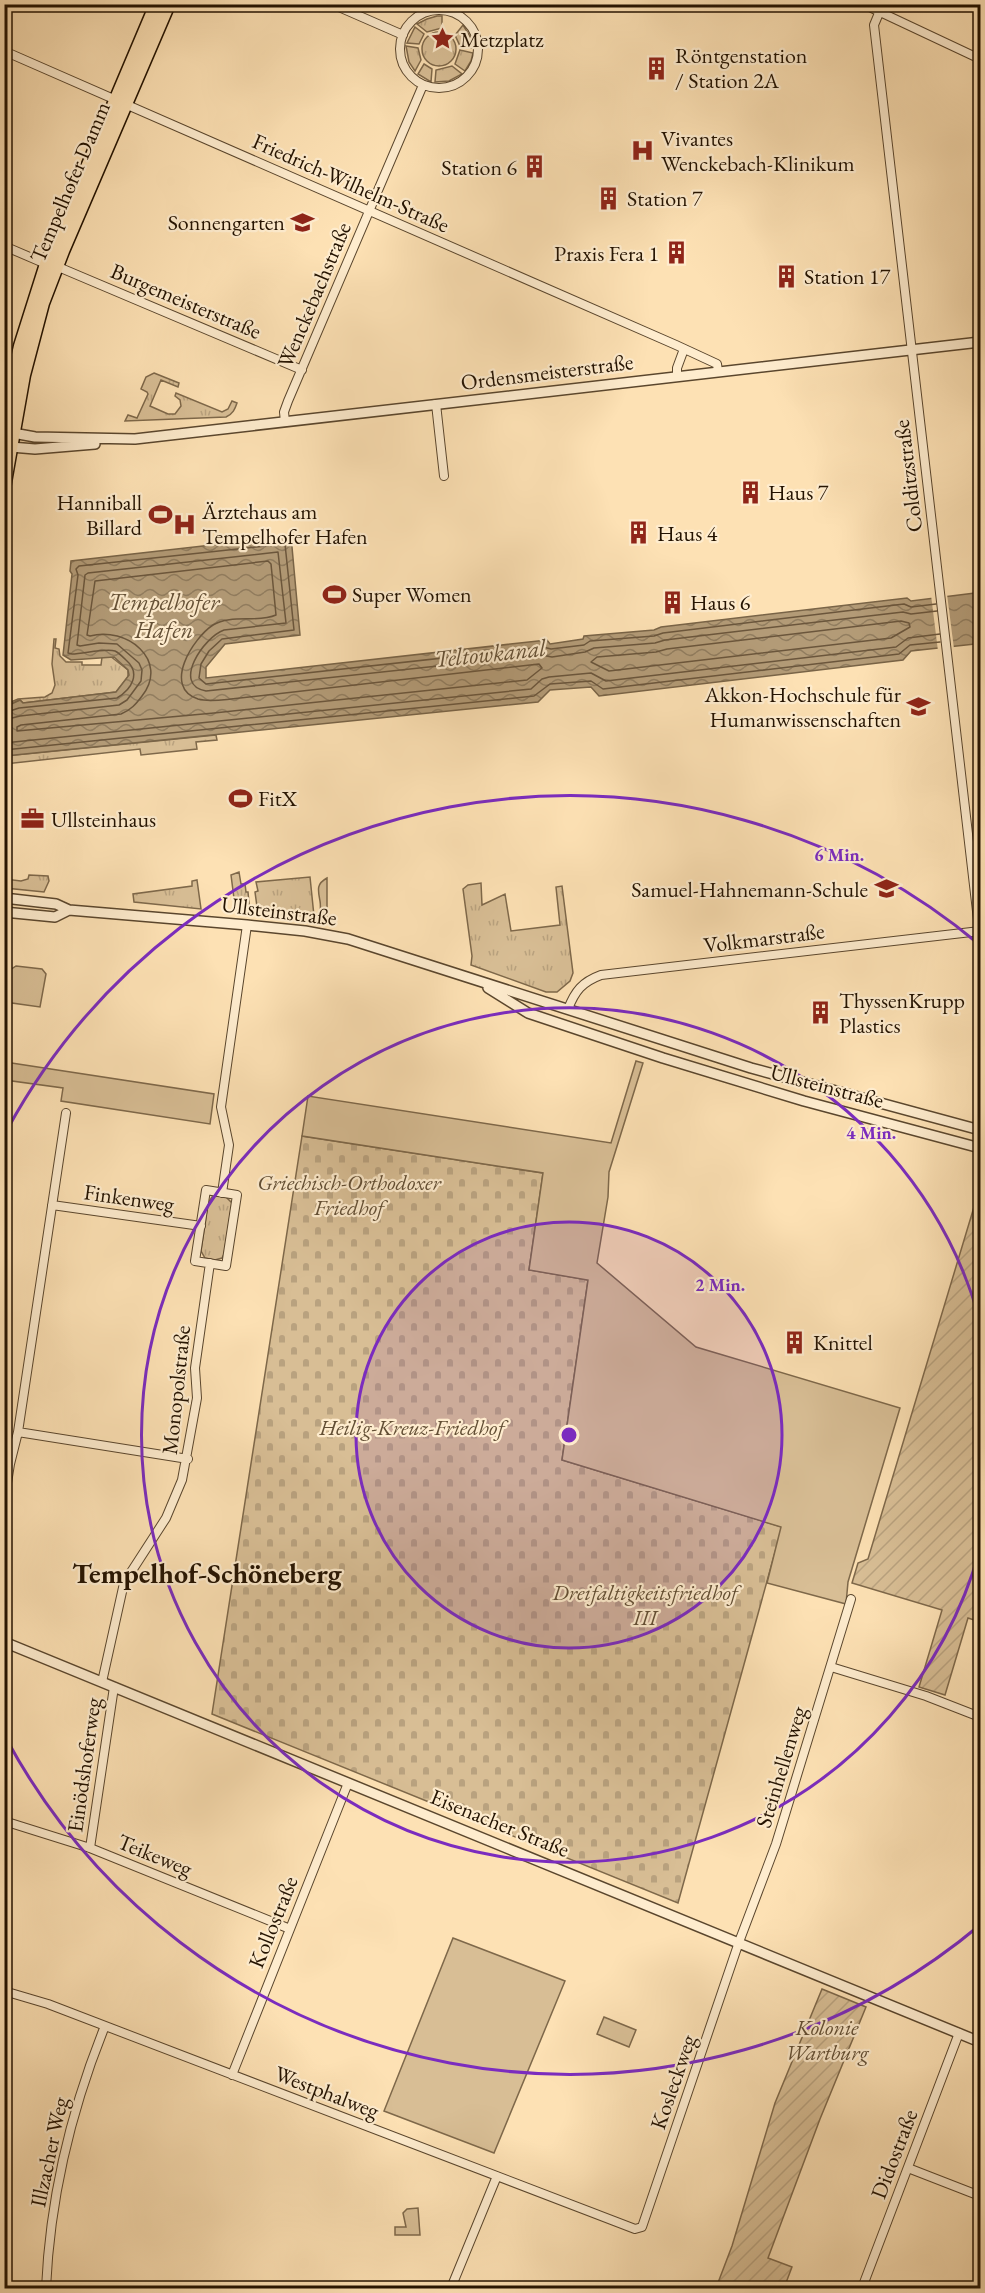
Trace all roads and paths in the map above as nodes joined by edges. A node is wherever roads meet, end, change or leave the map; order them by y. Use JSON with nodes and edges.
{"nodes":[{"id":1,"x":156,"y":4,"type":"edge"},
{"id":2,"x":169,"y":4,"type":"edge"},
{"id":3,"x":332,"y":4,"type":"edge"},
{"id":4,"x":862,"y":4,"type":"edge"},
{"id":5,"x":454,"y":8,"type":"edge"},
{"id":6,"x":879,"y":13,"type":"junction"},
{"id":7,"x":403,"y":35,"type":"junction"},
{"id":8,"x":4,"y":51,"type":"edge"},
{"id":9,"x":981,"y":58,"type":"edge"},
{"id":10,"x":423,"y":85,"type":"junction"},
{"id":11,"x":120,"y":103,"type":"junction"},
{"id":12,"x":370,"y":210,"type":"junction"},
{"id":13,"x":4,"y":246,"type":"edge"},
{"id":14,"x":51,"y":265,"type":"junction"},
{"id":15,"x":981,"y":342,"type":"edge"},
{"id":16,"x":684,"y":349,"type":"junction"},
{"id":17,"x":911,"y":350,"type":"junction"},
{"id":18,"x":302,"y":370,"type":"junction"},
{"id":19,"x":718,"y":371,"type":"junction"},
{"id":20,"x":677,"y":376,"type":"junction"},
{"id":21,"x":436,"y":404,"type":"junction"},
{"id":22,"x":4,"y":417,"type":"edge"},
{"id":23,"x":285,"y":422,"type":"junction"},
{"id":24,"x":13,"y":433,"type":"junction"},
{"id":25,"x":119,"y":439,"type":"junction"},
{"id":26,"x":11,"y":447,"type":"junction"},
{"id":27,"x":444,"y":476,"type":"dead end"},
{"id":28,"x":4,"y":488,"type":"edge"},
{"id":29,"x":4,"y":898,"type":"edge"},
{"id":30,"x":69,"y":910,"type":"junction"},
{"id":31,"x":4,"y":912,"type":"edge"},
{"id":32,"x":247,"y":925,"type":"junction"},
{"id":33,"x":980,"y":931,"type":"edge"},
{"id":34,"x":981,"y":937,"type":"edge"},
{"id":35,"x":478,"y":981,"type":"junction"},
{"id":36,"x":568,"y":1009,"type":"junction"},
{"id":37,"x":562,"y":1025,"type":"junction"},
{"id":38,"x":668,"y":1041,"type":"junction"},
{"id":39,"x":663,"y":1058,"type":"junction"},
{"id":40,"x":66,"y":1113,"type":"dead end"},
{"id":41,"x":968,"y":1127,"type":"junction"},
{"id":42,"x":981,"y":1130,"type":"edge"},
{"id":43,"x":963,"y":1143,"type":"junction"},
{"id":44,"x":981,"y":1148,"type":"edge"},
{"id":45,"x":222,"y":1193,"type":"junction"},
{"id":46,"x":52,"y":1205,"type":"junction"},
{"id":47,"x":201,"y":1226,"type":"junction"},
{"id":48,"x":210,"y":1263,"type":"junction"},
{"id":49,"x":18,"y":1432,"type":"junction"},
{"id":50,"x":188,"y":1459,"type":"junction"},
{"id":51,"x":4,"y":1502,"type":"edge"},
{"id":52,"x":851,"y":1599,"type":"dead end"},
{"id":53,"x":4,"y":1642,"type":"edge"},
{"id":54,"x":831,"y":1667,"type":"junction"},
{"id":55,"x":102,"y":1683,"type":"junction"},
{"id":56,"x":114,"y":1688,"type":"junction"},
{"id":57,"x":981,"y":1717,"type":"edge"},
{"id":58,"x":348,"y":1783,"type":"junction"},
{"id":59,"x":4,"y":1821,"type":"edge"},
{"id":60,"x":90,"y":1848,"type":"junction"},
{"id":61,"x":290,"y":1929,"type":"junction"},
{"id":62,"x":739,"y":1942,"type":"junction"},
{"id":63,"x":4,"y":1991,"type":"edge"},
{"id":64,"x":105,"y":2026,"type":"junction"},
{"id":65,"x":959,"y":2033,"type":"junction"},
{"id":66,"x":981,"y":2042,"type":"edge"},
{"id":67,"x":232,"y":2075,"type":"junction"},
{"id":68,"x":908,"y":2168,"type":"junction"},
{"id":69,"x":497,"y":2176,"type":"junction"},
{"id":70,"x":981,"y":2196,"type":"edge"},
{"id":71,"x":635,"y":2229,"type":"joint"},
{"id":72,"x":46,"y":2289,"type":"edge"},
{"id":73,"x":451,"y":2289,"type":"edge"},
{"id":74,"x":862,"y":2289,"type":"edge"}],
"edges":[{"from":1,"to":11,"type":"main road","name":"Tempelhofer Damm"},
{"from":2,"to":11,"type":"main road","name":"Tempelhofer Damm"},
{"from":3,"to":7,"type":"street"},
{"from":4,"to":6,"type":"street"},
{"from":5,"to":7,"type":"street"},
{"from":5,"to":10,"type":"street"},
{"from":6,"to":9,"type":"street"},
{"from":6,"to":17,"type":"street","name":"Colditzstraße"},
{"from":7,"to":10,"type":"street"},
{"from":8,"to":11,"type":"street","name":"Friedrich-Wilhelm-Straße"},
{"from":10,"to":12,"type":"street","name":"Wenckebachstraße"},
{"from":11,"to":12,"type":"street","name":"Friedrich-Wilhelm-Straße"},
{"from":11,"to":14,"type":"main road","name":"Tempelhofer Damm"},
{"from":12,"to":16,"type":"street","name":"Friedrich-Wilhelm-Straße"},
{"from":12,"to":18,"type":"street","name":"Wenckebachstraße"},
{"from":13,"to":14,"type":"street","name":"Burgemeisterstraße"},
{"from":14,"to":18,"type":"street","name":"Burgemeisterstraße"},
{"from":14,"to":22,"type":"main road","name":"Tempelhofer Damm"},
{"from":14,"to":24,"type":"main road","name":"Tempelhofer Damm"},
{"from":15,"to":17,"type":"street","name":"Ordensmeisterstraße"},
{"from":16,"to":19,"type":"street","name":"Friedrich-Wilhelm-Straße"},
{"from":16,"to":20,"type":"street"},
{"from":17,"to":19,"type":"street","name":"Ordensmeisterstraße"},
{"from":17,"to":33,"type":"street","name":"Colditzstraße"},
{"from":18,"to":23,"type":"street","name":"Wenckebachstraße"},
{"from":19,"to":20,"type":"street","name":"Ordensmeisterstraße"},
{"from":20,"to":21,"type":"street","name":"Ordensmeisterstraße"},
{"from":21,"to":23,"type":"street","name":"Ordensmeisterstraße"},
{"from":21,"to":27,"type":"street"},
{"from":23,"to":25,"type":"street","name":"Ordensmeisterstraße"},
{"from":24,"to":25,"type":"street","name":"Ordensmeisterstraße"},
{"from":24,"to":26,"type":"main road","name":"Tempelhofer Damm"},
{"from":25,"to":26,"type":"street","name":"Ordensmeisterstraße"},
{"from":26,"to":28,"type":"main road","name":"Tempelhofer Damm"},
{"from":29,"to":30,"type":"street","name":"Ullsteinstraße"},
{"from":30,"to":31,"type":"street","name":"Ullsteinstraße"},
{"from":30,"to":32,"type":"street","name":"Ullsteinstraße"},
{"from":32,"to":35,"type":"street","name":"Ullsteinstraße"},
{"from":32,"to":45,"type":"street"},
{"from":33,"to":34,"type":"street","name":"Colditzstraße"},
{"from":33,"to":36,"type":"street","name":"Volkmarstraße"},
{"from":35,"to":36,"type":"street","name":"Ullsteinstraße"},
{"from":35,"to":37,"type":"street","name":"Ullsteinstraße"},
{"from":36,"to":37,"type":"street"},
{"from":36,"to":38,"type":"street","name":"Ullsteinstraße"},
{"from":37,"to":39,"type":"street","name":"Ullsteinstraße"},
{"from":38,"to":39,"type":"street"},
{"from":38,"to":41,"type":"street","name":"Ullsteinstraße"},
{"from":39,"to":43,"type":"street","name":"Ullsteinstraße"},
{"from":40,"to":46,"type":"street"},
{"from":41,"to":42,"type":"street","name":"Ullsteinstraße"},
{"from":41,"to":43,"type":"street"},
{"from":43,"to":44,"type":"street","name":"Ullsteinstraße"},
{"from":45,"to":47,"type":"street"},
{"from":45,"to":48,"type":"street"},
{"from":46,"to":47,"type":"street","name":"Finkenweg"},
{"from":46,"to":49,"type":"street"},
{"from":47,"to":48,"type":"street"},
{"from":48,"to":50,"type":"street","name":"Monopolstraße"},
{"from":49,"to":50,"type":"street"},
{"from":49,"to":51,"type":"street"},
{"from":50,"to":55,"type":"street","name":"Monopolstraße"},
{"from":52,"to":54,"type":"street","name":"Steinhellenweg"},
{"from":53,"to":55,"type":"street","name":"Eisenacher Straße"},
{"from":54,"to":57,"type":"street"},
{"from":54,"to":62,"type":"street","name":"Steinhellenweg"},
{"from":55,"to":56,"type":"street","name":"Eisenacher Straße"},
{"from":56,"to":58,"type":"street","name":"Eisenacher Straße"},
{"from":56,"to":60,"type":"street","name":"Einödshoferweg"},
{"from":58,"to":61,"type":"street","name":"Kollostraße"},
{"from":58,"to":62,"type":"street","name":"Eisenacher Straße"},
{"from":59,"to":60,"type":"street","name":"Teikeweg"},
{"from":60,"to":61,"type":"street","name":"Teikeweg"},
{"from":61,"to":67,"type":"street","name":"Kollostraße"},
{"from":62,"to":65,"type":"street","name":"Eisenacher Straße"},
{"from":62,"to":71,"type":"street","name":"Kosleckweg"},
{"from":63,"to":64,"type":"street","name":"Westphalweg"},
{"from":64,"to":67,"type":"street","name":"Westphalweg"},
{"from":64,"to":72,"type":"street","name":"Illzacher Weg"},
{"from":65,"to":66,"type":"street","name":"Eisenacher Straße"},
{"from":65,"to":68,"type":"street","name":"Didostraße"},
{"from":67,"to":69,"type":"street","name":"Westphalweg"},
{"from":68,"to":70,"type":"street"},
{"from":68,"to":74,"type":"street","name":"Didostraße"},
{"from":69,"to":71,"type":"street","name":"Westphalweg"},
{"from":69,"to":73,"type":"street"}]}
